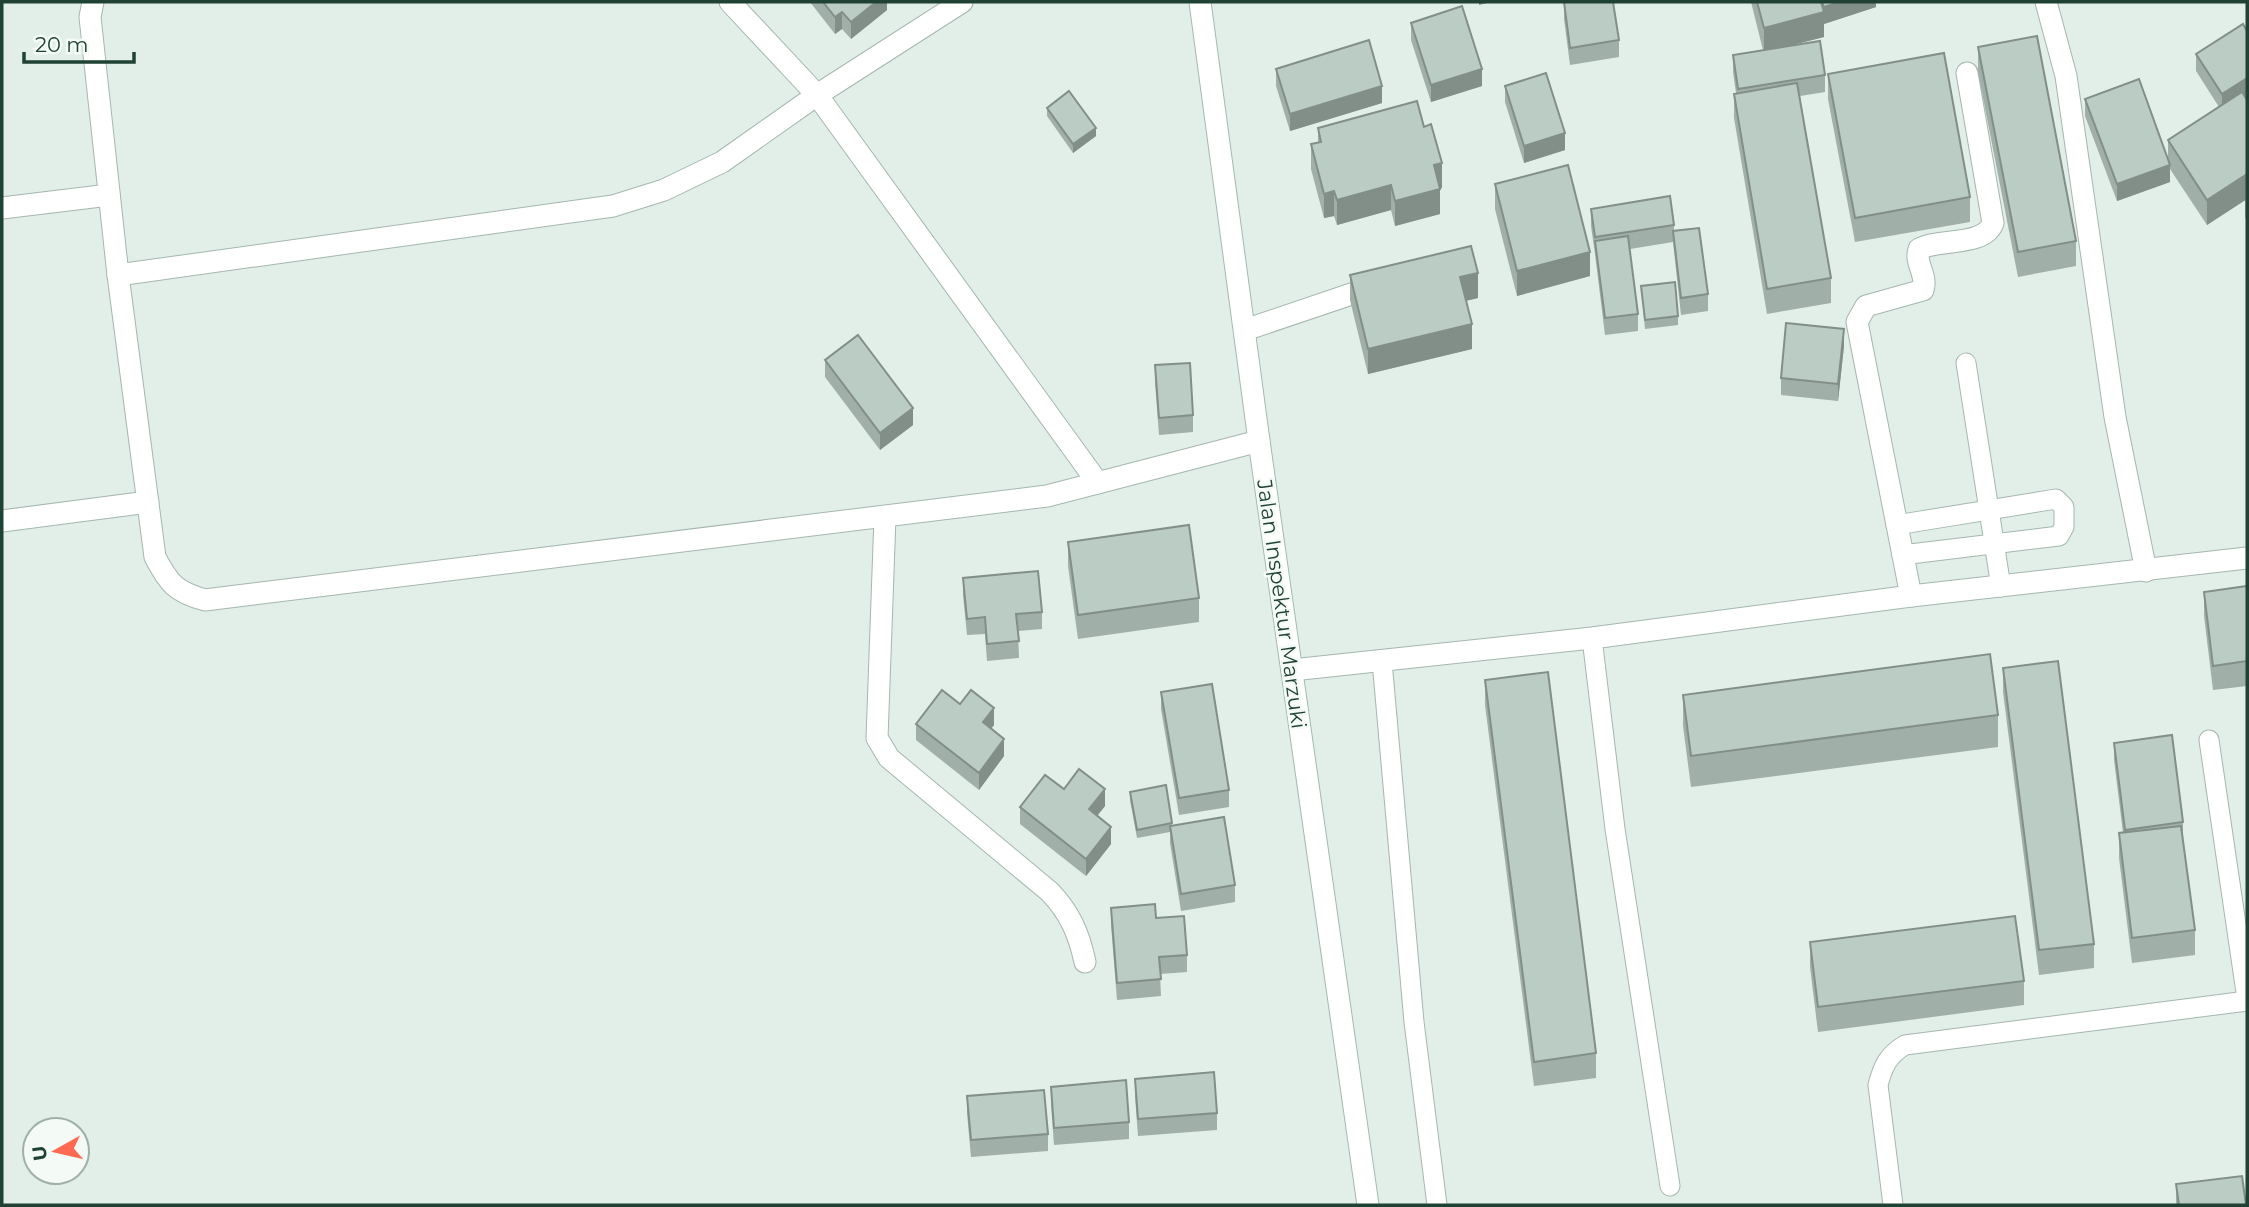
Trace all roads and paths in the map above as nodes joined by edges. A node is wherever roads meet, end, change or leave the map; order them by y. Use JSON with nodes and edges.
{"nodes":[{"id":1,"x":93,"y":2,"type":"edge"},
{"id":2,"x":730,"y":2,"type":"edge"},
{"id":3,"x":962,"y":2,"type":"edge"},
{"id":4,"x":1200,"y":2,"type":"edge"},
{"id":5,"x":2046,"y":2,"type":"edge"},
{"id":6,"x":1967,"y":73,"type":"dead end"},
{"id":7,"x":817,"y":95,"type":"junction"},
{"id":8,"x":109,"y":195,"type":"junction"},
{"id":9,"x":2,"y":208,"type":"edge"},
{"id":10,"x":118,"y":275,"type":"junction"},
{"id":11,"x":1397,"y":279,"type":"edge"},
{"id":12,"x":1245,"y":330,"type":"junction"},
{"id":13,"x":1966,"y":363,"type":"dead end"},
{"id":14,"x":1259,"y":440,"type":"junction"},
{"id":15,"x":1098,"y":483,"type":"junction"},
{"id":16,"x":148,"y":502,"type":"junction"},
{"id":17,"x":1990,"y":507,"type":"junction"},
{"id":18,"x":885,"y":517,"type":"junction"},
{"id":19,"x":2,"y":521,"type":"edge"},
{"id":20,"x":1896,"y":525,"type":"junction"},
{"id":21,"x":1995,"y":543,"type":"junction"},
{"id":22,"x":1902,"y":555,"type":"junction"},
{"id":23,"x":2247,"y":558,"type":"edge"},
{"id":24,"x":2146,"y":571,"type":"junction"},
{"id":25,"x":2001,"y":587,"type":"junction"},
{"id":26,"x":1910,"y":596,"type":"junction"},
{"id":27,"x":1592,"y":638,"type":"junction"},
{"id":28,"x":1381,"y":661,"type":"junction"},
{"id":29,"x":1292,"y":670,"type":"junction"},
{"id":30,"x":2209,"y":740,"type":"dead end"},
{"id":31,"x":1085,"y":962,"type":"dead end"},
{"id":32,"x":2247,"y":1000,"type":"edge"},
{"id":33,"x":1670,"y":1186,"type":"dead end"},
{"id":34,"x":1368,"y":1205,"type":"edge"},
{"id":35,"x":1437,"y":1205,"type":"edge"},
{"id":36,"x":1893,"y":1205,"type":"edge"}],
"edges":[{"from":1,"to":8,"type":"street"},
{"from":2,"to":7,"type":"street"},
{"from":3,"to":7,"type":"street"},
{"from":4,"to":12,"type":"street","name":"Jalan Inspektur Marzuki"},
{"from":5,"to":24,"type":"street"},
{"from":6,"to":20,"type":"street"},
{"from":7,"to":10,"type":"street"},
{"from":7,"to":15,"type":"street"},
{"from":8,"to":9,"type":"street"},
{"from":8,"to":10,"type":"street"},
{"from":10,"to":16,"type":"street"},
{"from":11,"to":12,"type":"street"},
{"from":12,"to":14,"type":"street","name":"Jalan Inspektur Marzuki"},
{"from":13,"to":17,"type":"lane"},
{"from":14,"to":15,"type":"street"},
{"from":14,"to":29,"type":"street","name":"Jalan Inspektur Marzuki"},
{"from":15,"to":18,"type":"street"},
{"from":16,"to":18,"type":"street"},
{"from":16,"to":19,"type":"street"},
{"from":17,"to":20,"type":"lane"},
{"from":17,"to":21,"type":"lane"},
{"from":17,"to":21,"type":"lane"},
{"from":18,"to":31,"type":"street"},
{"from":20,"to":22,"type":"street"},
{"from":21,"to":22,"type":"lane"},
{"from":21,"to":25,"type":"lane"},
{"from":22,"to":26,"type":"street"},
{"from":23,"to":24,"type":"street"},
{"from":24,"to":25,"type":"street"},
{"from":25,"to":26,"type":"street"},
{"from":26,"to":27,"type":"street"},
{"from":27,"to":28,"type":"street"},
{"from":27,"to":33,"type":"lane"},
{"from":28,"to":29,"type":"street"},
{"from":28,"to":35,"type":"lane"},
{"from":29,"to":34,"type":"street","name":"Jalan Inspektur Marzuki"},
{"from":30,"to":32,"type":"lane"},
{"from":32,"to":36,"type":"lane"}]}
